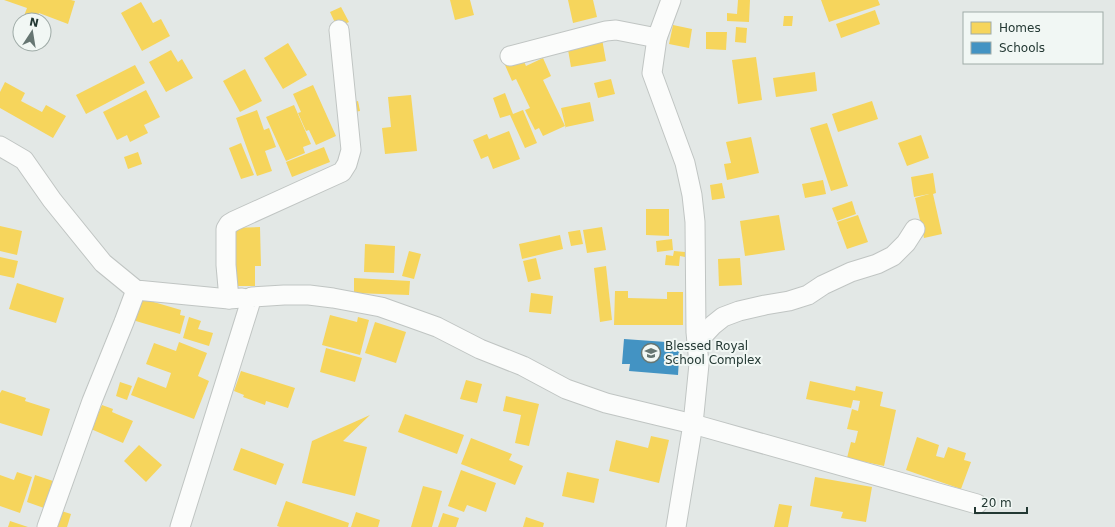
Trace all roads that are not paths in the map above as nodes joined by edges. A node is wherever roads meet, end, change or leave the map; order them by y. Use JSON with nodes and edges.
{"nodes":[{"id":1,"x":671,"y":0,"type":"edge"},
{"id":2,"x":339,"y":30,"type":"dead end"},
{"id":3,"x":657,"y":38,"type":"junction"},
{"id":4,"x":510,"y":56,"type":"dead end"},
{"id":5,"x":0,"y":146,"type":"edge"},
{"id":6,"x":916,"y":229,"type":"dead end"},
{"id":7,"x":136,"y":290,"type":"junction"},
{"id":8,"x":252,"y":297,"type":"junction"},
{"id":9,"x":229,"y":299,"type":"junction"},
{"id":10,"x":697,"y":342,"type":"junction"},
{"id":11,"x":693,"y":424,"type":"junction"},
{"id":12,"x":977,"y":504,"type":"dead end"},
{"id":13,"x":48,"y":527,"type":"edge"},
{"id":14,"x":180,"y":527,"type":"edge"},
{"id":15,"x":676,"y":527,"type":"edge"}],
"edges":[{"from":1,"to":3,"type":"street"},
{"from":2,"to":9,"type":"street"},
{"from":3,"to":4,"type":"street"},
{"from":3,"to":10,"type":"street"},
{"from":5,"to":7,"type":"street"},
{"from":6,"to":10,"type":"street"},
{"from":7,"to":9,"type":"street"},
{"from":7,"to":13,"type":"street"},
{"from":8,"to":9,"type":"street"},
{"from":8,"to":11,"type":"street"},
{"from":8,"to":14,"type":"street"},
{"from":10,"to":11,"type":"street"},
{"from":11,"to":12,"type":"street"},
{"from":11,"to":15,"type":"street"}]}
